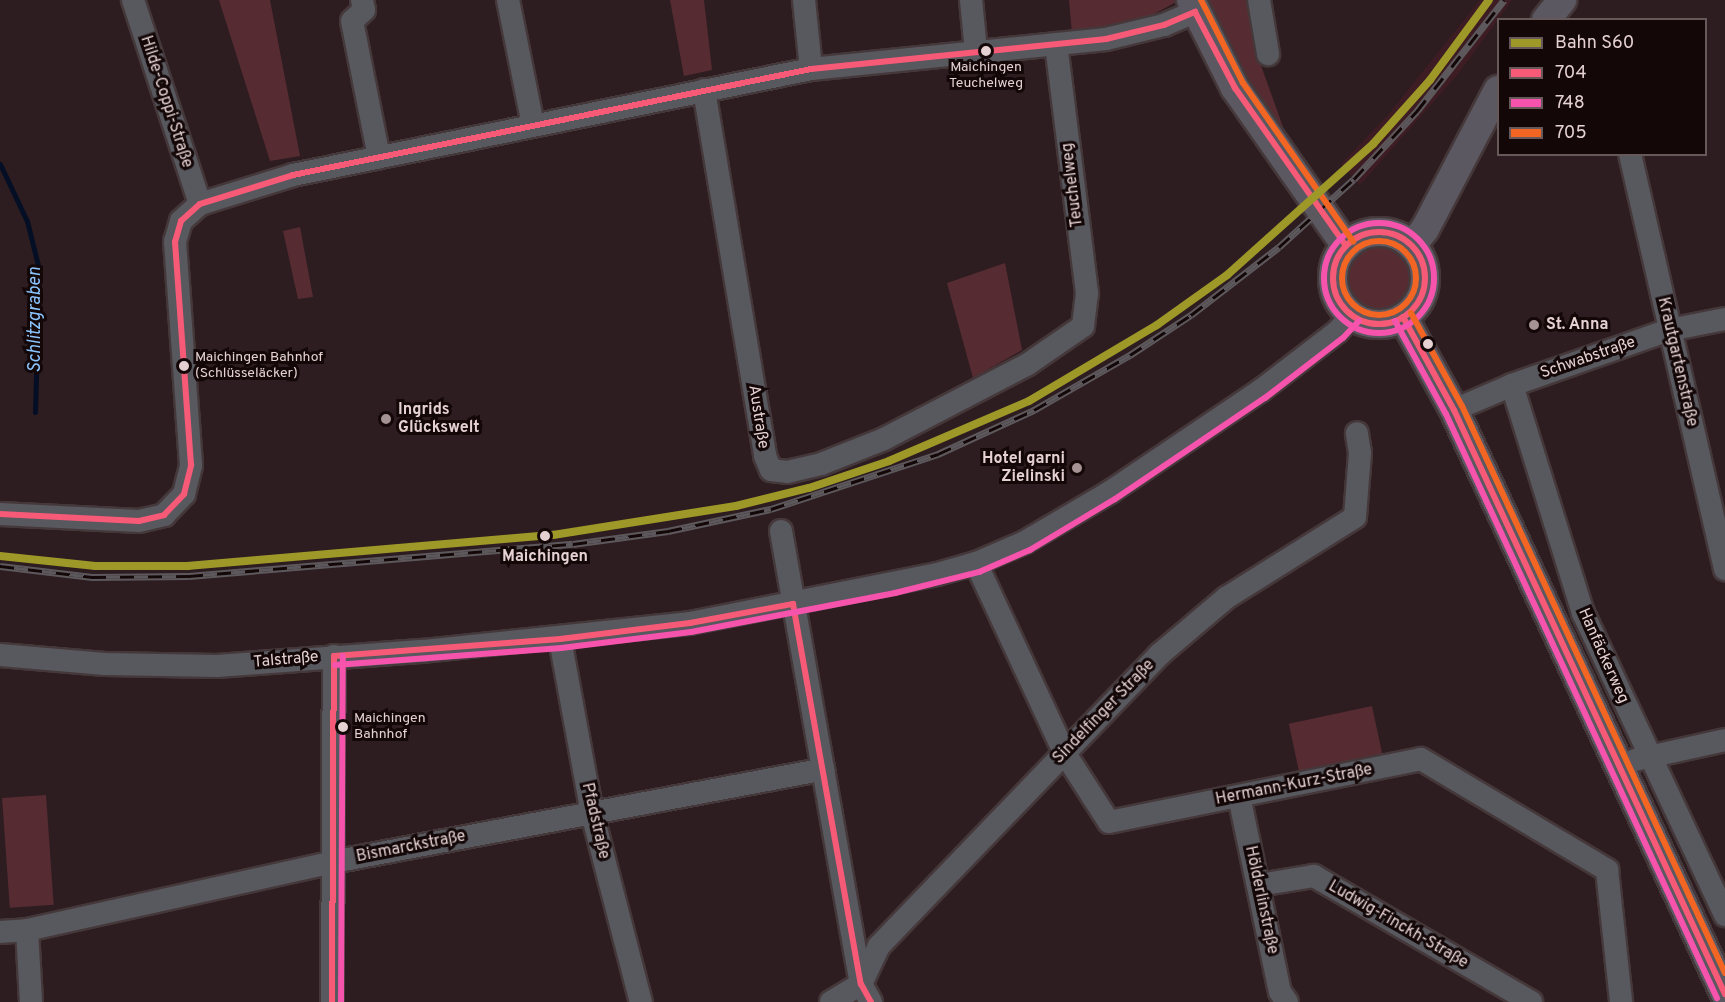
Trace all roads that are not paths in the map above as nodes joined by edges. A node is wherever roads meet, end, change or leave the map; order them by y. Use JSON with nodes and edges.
{"nodes":[{"id":1,"x":133,"y":0,"type":"edge"},
{"id":2,"x":362,"y":0,"type":"edge"},
{"id":3,"x":508,"y":0,"type":"edge"},
{"id":4,"x":804,"y":0,"type":"edge"},
{"id":5,"x":971,"y":0,"type":"edge"},
{"id":6,"x":1259,"y":0,"type":"edge"},
{"id":7,"x":1193,"y":6,"type":"edge"},
{"id":8,"x":1056,"y":44,"type":"junction"},
{"id":9,"x":976,"y":51,"type":"junction"},
{"id":10,"x":1268,"y":54,"type":"dead end"},
{"id":11,"x":811,"y":69,"type":"junction"},
{"id":12,"x":704,"y":90,"type":"junction"},
{"id":13,"x":1497,"y":92,"type":"edge"},
{"id":14,"x":533,"y":125,"type":"junction"},
{"id":15,"x":1630,"y":156,"type":"edge"},
{"id":16,"x":379,"y":157,"type":"junction"},
{"id":17,"x":200,"y":204,"type":"junction"},
{"id":18,"x":1346,"y":246,"type":"junction"},
{"id":19,"x":1412,"y":246,"type":"junction"},
{"id":20,"x":1352,"y":315,"type":"junction"},
{"id":21,"x":1403,"y":317,"type":"junction"},
{"id":22,"x":1725,"y":319,"type":"edge"},
{"id":23,"x":1083,"y":326,"type":"joint"},
{"id":24,"x":1669,"y":330,"type":"junction"},
{"id":25,"x":1512,"y":385,"type":"junction"},
{"id":26,"x":1454,"y":410,"type":"junction"},
{"id":27,"x":1357,"y":433,"type":"dead end"},
{"id":28,"x":0,"y":514,"type":"edge"},
{"id":29,"x":780,"y":531,"type":"dead end"},
{"id":30,"x":976,"y":563,"type":"junction"},
{"id":31,"x":1725,"y":569,"type":"edge"},
{"id":32,"x":793,"y":604,"type":"junction"},
{"id":33,"x":560,"y":639,"type":"junction"},
{"id":34,"x":0,"y":655,"type":"edge"},
{"id":35,"x":334,"y":656,"type":"junction"},
{"id":36,"x":1725,"y":740,"type":"edge"},
{"id":37,"x":1064,"y":752,"type":"junction"},
{"id":38,"x":1649,"y":756,"type":"junction"},
{"id":39,"x":1620,"y":766,"type":"junction"},
{"id":40,"x":823,"y":770,"type":"junction"},
{"id":41,"x":1239,"y":796,"type":"junction"},
{"id":42,"x":592,"y":813,"type":"junction"},
{"id":43,"x":333,"y":862,"type":"junction"},
{"id":44,"x":1258,"y":885,"type":"junction"},
{"id":45,"x":1725,"y":915,"type":"edge"},
{"id":46,"x":27,"y":930,"type":"junction"},
{"id":47,"x":0,"y":932,"type":"edge"},
{"id":48,"x":866,"y":993,"type":"edge"},
{"id":49,"x":1725,"y":994,"type":"edge"},
{"id":50,"x":31,"y":1002,"type":"edge"},
{"id":51,"x":332,"y":1002,"type":"edge"},
{"id":52,"x":641,"y":1002,"type":"edge"},
{"id":53,"x":831,"y":1002,"type":"edge"},
{"id":54,"x":1287,"y":1002,"type":"edge"},
{"id":55,"x":1531,"y":1002,"type":"edge"},
{"id":56,"x":1621,"y":1002,"type":"edge"}],
"edges":[{"from":1,"to":17,"type":"street","name":"Hilde-Coppi-Straße"},
{"from":2,"to":16,"type":"street"},
{"from":3,"to":14,"type":"street"},
{"from":4,"to":11,"type":"street"},
{"from":5,"to":9,"type":"street"},
{"from":6,"to":10,"type":"street"},
{"from":7,"to":8,"type":"street"},
{"from":7,"to":18,"type":"main road"},
{"from":8,"to":9,"type":"street"},
{"from":8,"to":23,"type":"street","name":"Teuchelweg"},
{"from":9,"to":11,"type":"street"},
{"from":11,"to":12,"type":"street"},
{"from":12,"to":14,"type":"street"},
{"from":12,"to":23,"type":"street","name":"Austraße"},
{"from":13,"to":19,"type":"main road"},
{"from":14,"to":16,"type":"street"},
{"from":15,"to":24,"type":"street","name":"Krautgartenstraße"},
{"from":16,"to":17,"type":"street"},
{"from":17,"to":28,"type":"street"},
{"from":18,"to":19,"type":"main road"},
{"from":18,"to":20,"type":"main road"},
{"from":19,"to":21,"type":"main road"},
{"from":20,"to":21,"type":"main road"},
{"from":20,"to":30,"type":"street","name":"Talstraße"},
{"from":21,"to":26,"type":"main road"},
{"from":22,"to":24,"type":"street","name":"Schwabstraße"},
{"from":24,"to":25,"type":"street","name":"Schwabstraße"},
{"from":24,"to":31,"type":"street","name":"Krautgartenstraße"},
{"from":25,"to":26,"type":"street","name":"Schwabstraße"},
{"from":25,"to":38,"type":"street","name":"Hanfäckerweg"},
{"from":26,"to":39,"type":"main road"},
{"from":27,"to":37,"type":"street","name":"Sindelfinger Straße"},
{"from":29,"to":32,"type":"street"},
{"from":30,"to":32,"type":"street","name":"Talstraße"},
{"from":30,"to":37,"type":"street","name":"Hermann-Kurz-Straße"},
{"from":32,"to":33,"type":"street","name":"Talstraße"},
{"from":32,"to":40,"type":"street"},
{"from":33,"to":35,"type":"street","name":"Talstraße"},
{"from":33,"to":42,"type":"street","name":"Pfadstraße"},
{"from":34,"to":35,"type":"street","name":"Talstraße"},
{"from":35,"to":43,"type":"street"},
{"from":36,"to":38,"type":"street"},
{"from":37,"to":41,"type":"street","name":"Hermann-Kurz-Straße"},
{"from":37,"to":48,"type":"street","name":"Sindelfinger Straße"},
{"from":38,"to":39,"type":"street"},
{"from":38,"to":45,"type":"street","name":"Hanfäckerweg"},
{"from":39,"to":49,"type":"main road"},
{"from":40,"to":42,"type":"street","name":"Bismarckstraße"},
{"from":40,"to":48,"type":"street"},
{"from":41,"to":44,"type":"street","name":"Hölderlinstraße"},
{"from":41,"to":56,"type":"street","name":"Hermann-Kurz-Straße"},
{"from":42,"to":43,"type":"street","name":"Bismarckstraße"},
{"from":42,"to":52,"type":"street","name":"Pfadstraße"},
{"from":43,"to":46,"type":"street","name":"Bismarckstraße"},
{"from":43,"to":51,"type":"street"},
{"from":44,"to":54,"type":"street","name":"Hölderlinstraße"},
{"from":44,"to":55,"type":"street","name":"Ludwig-Finckh-Straße"},
{"from":46,"to":47,"type":"street","name":"Bismarckstraße"},
{"from":46,"to":50,"type":"street"},
{"from":48,"to":53,"type":"street"}]}
